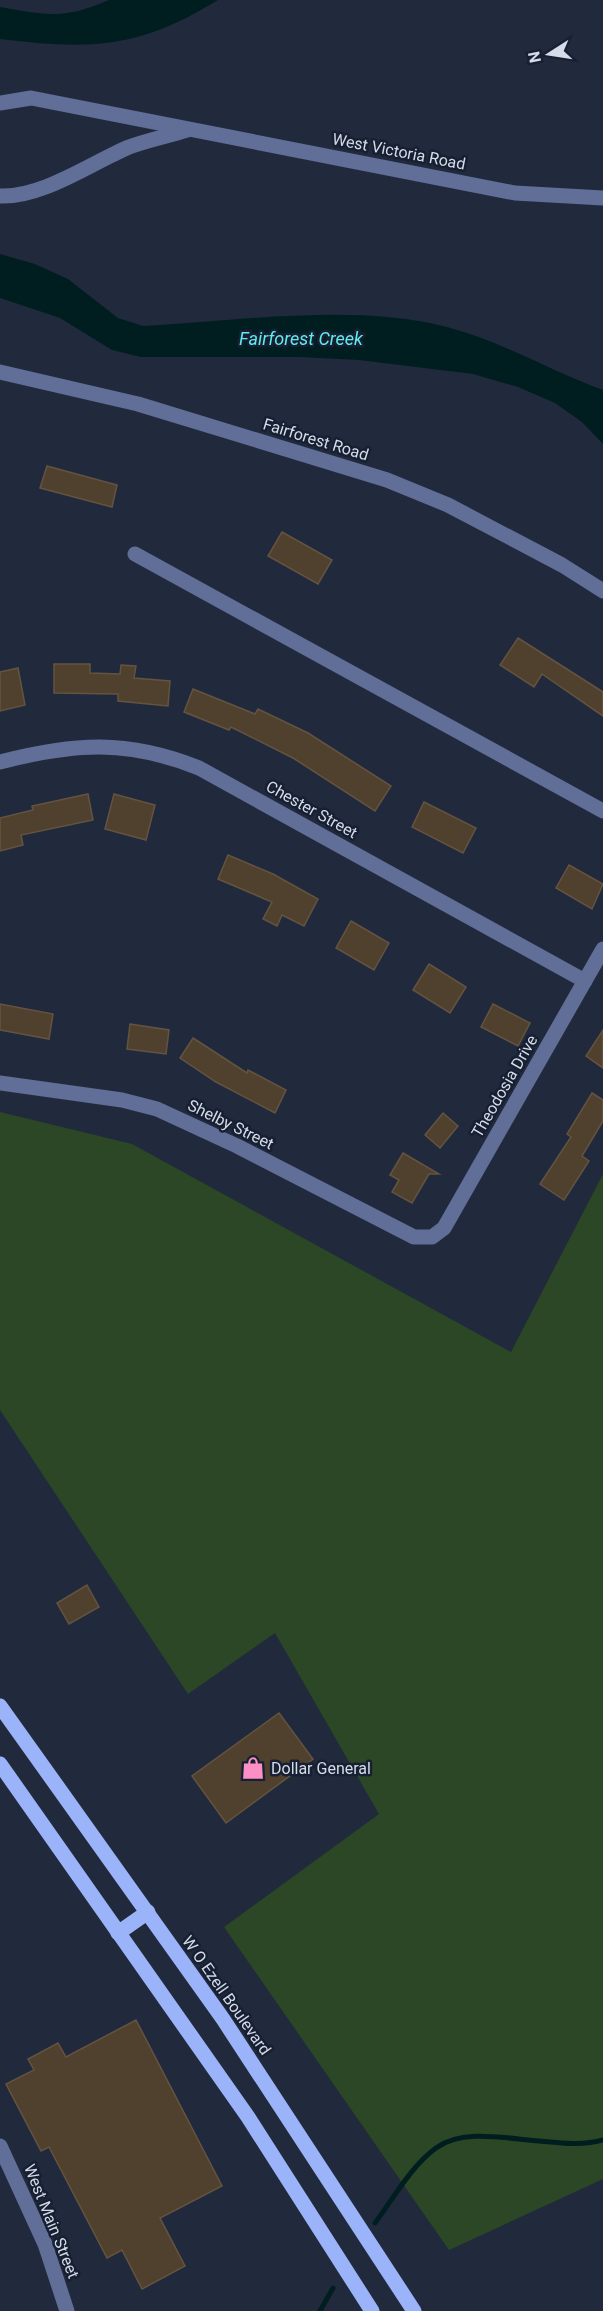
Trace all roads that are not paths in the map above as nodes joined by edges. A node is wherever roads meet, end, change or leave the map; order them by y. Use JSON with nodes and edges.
{"nodes":[{"id":1,"x":0,"y":103,"type":"edge"},
{"id":2,"x":190,"y":129,"type":"junction"},
{"id":3,"x":0,"y":196,"type":"edge"},
{"id":4,"x":603,"y":198,"type":"edge"},
{"id":5,"x":0,"y":372,"type":"edge"},
{"id":6,"x":135,"y":554,"type":"dead end"},
{"id":7,"x":603,"y":591,"type":"edge"},
{"id":8,"x":0,"y":762,"type":"edge"},
{"id":9,"x":603,"y":811,"type":"edge"},
{"id":10,"x":603,"y":950,"type":"edge"},
{"id":11,"x":585,"y":981,"type":"junction"},
{"id":12,"x":0,"y":1083,"type":"edge"},
{"id":13,"x":432,"y":1237,"type":"joint"},
{"id":14,"x":0,"y":1706,"type":"edge"},
{"id":15,"x":5,"y":1724,"type":"edge"},
{"id":16,"x":0,"y":1764,"type":"edge"},
{"id":17,"x":148,"y":1912,"type":"junction"},
{"id":18,"x":118,"y":1933,"type":"junction"},
{"id":19,"x":0,"y":2146,"type":"edge"},
{"id":20,"x":67,"y":2311,"type":"edge"},
{"id":21,"x":372,"y":2311,"type":"edge"},
{"id":22,"x":414,"y":2311,"type":"edge"}],
"edges":[{"from":1,"to":2,"type":"street","name":"West Victoria Road"},
{"from":2,"to":3,"type":"street","name":"West Victoria Road"},
{"from":2,"to":4,"type":"street","name":"West Victoria Road"},
{"from":5,"to":7,"type":"street","name":"Fairforest Road"},
{"from":6,"to":9,"type":"street"},
{"from":8,"to":11,"type":"street","name":"Chester Street"},
{"from":10,"to":11,"type":"street","name":"Theodosia Drive"},
{"from":11,"to":13,"type":"street","name":"Theodosia Drive"},
{"from":12,"to":13,"type":"street","name":"Shelby Street"},
{"from":14,"to":15,"type":"main road","name":"W O Ezell Boulevard"},
{"from":15,"to":17,"type":"main road","name":"W O Ezell Boulevard"},
{"from":16,"to":18,"type":"main road"},
{"from":17,"to":18,"type":"main road"},
{"from":17,"to":22,"type":"main road","name":"W O Ezell Boulevard"},
{"from":18,"to":21,"type":"main road"},
{"from":19,"to":20,"type":"street","name":"West Main Street"}]}
